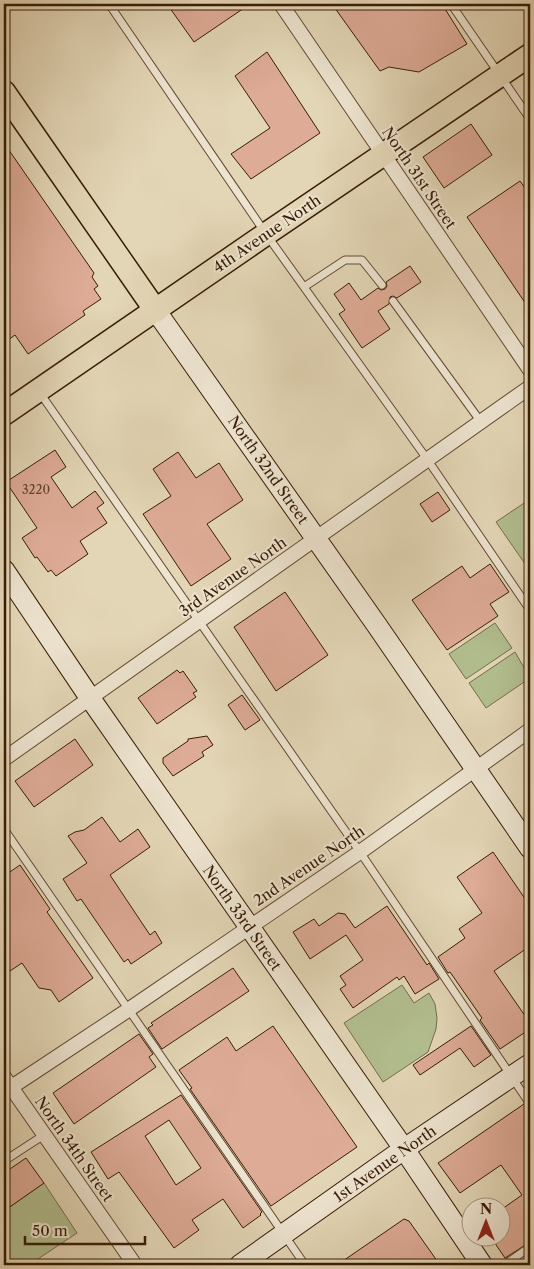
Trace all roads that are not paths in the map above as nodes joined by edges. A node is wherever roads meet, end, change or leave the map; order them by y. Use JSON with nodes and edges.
{"nodes":[{"id":1,"x":109,"y":4,"type":"edge"},
{"id":2,"x":281,"y":4,"type":"edge"},
{"id":3,"x":451,"y":4,"type":"edge"},
{"id":4,"x":530,"y":55,"type":"edge"},
{"id":5,"x":500,"y":76,"type":"junction"},
{"id":6,"x":4,"y":92,"type":"edge"},
{"id":7,"x":530,"y":119,"type":"edge"},
{"id":8,"x":384,"y":155,"type":"junction"},
{"id":9,"x":266,"y":234,"type":"junction"},
{"id":10,"x":382,"y":286,"type":"dead end"},
{"id":11,"x":304,"y":287,"type":"junction"},
{"id":12,"x":393,"y":301,"type":"dead end"},
{"id":13,"x":156,"y":311,"type":"junction"},
{"id":14,"x":530,"y":370,"type":"edge"},
{"id":15,"x":530,"y":387,"type":"edge"},
{"id":16,"x":38,"y":390,"type":"junction"},
{"id":17,"x":4,"y":414,"type":"edge"},
{"id":18,"x":481,"y":422,"type":"junction"},
{"id":19,"x":427,"y":460,"type":"junction"},
{"id":20,"x":316,"y":538,"type":"junction"},
{"id":21,"x":4,"y":570,"type":"edge"},
{"id":22,"x":530,"y":610,"type":"edge"},
{"id":23,"x":198,"y":621,"type":"junction"},
{"id":24,"x":90,"y":698,"type":"junction"},
{"id":25,"x":530,"y":730,"type":"edge"},
{"id":26,"x":4,"y":759,"type":"edge"},
{"id":27,"x":476,"y":768,"type":"junction"},
{"id":28,"x":4,"y":829,"type":"edge"},
{"id":29,"x":530,"y":848,"type":"edge"},
{"id":30,"x":360,"y":852,"type":"junction"},
{"id":31,"x":248,"y":927,"type":"junction"},
{"id":32,"x":128,"y":1010,"type":"junction"},
{"id":33,"x":530,"y":1064,"type":"edge"},
{"id":34,"x":511,"y":1077,"type":"junction"},
{"id":35,"x":6,"y":1085,"type":"edge"},
{"id":36,"x":530,"y":1104,"type":"edge"},
{"id":37,"x":44,"y":1135,"type":"junction"},
{"id":38,"x":404,"y":1150,"type":"junction"},
{"id":39,"x":4,"y":1160,"type":"edge"},
{"id":40,"x":284,"y":1235,"type":"junction"},
{"id":41,"x":530,"y":1247,"type":"edge"},
{"id":42,"x":135,"y":1265,"type":"edge"},
{"id":43,"x":240,"y":1265,"type":"edge"},
{"id":44,"x":305,"y":1265,"type":"edge"},
{"id":45,"x":482,"y":1265,"type":"edge"},
{"id":46,"x":504,"y":1265,"type":"edge"}],
"edges":[{"from":1,"to":9,"type":"lane"},
{"from":2,"to":8,"type":"street","name":"North 31st Street"},
{"from":3,"to":5,"type":"lane"},
{"from":4,"to":5,"type":"main road","name":"4th Avenue North"},
{"from":5,"to":7,"type":"lane"},
{"from":5,"to":8,"type":"main road","name":"4th Avenue North"},
{"from":6,"to":13,"type":"main road","name":"North 32nd Street"},
{"from":8,"to":9,"type":"main road","name":"4th Avenue North"},
{"from":8,"to":14,"type":"street","name":"North 31st Street"},
{"from":9,"to":11,"type":"lane"},
{"from":9,"to":13,"type":"main road","name":"4th Avenue North"},
{"from":10,"to":11,"type":"lane"},
{"from":11,"to":19,"type":"lane"},
{"from":12,"to":18,"type":"lane"},
{"from":13,"to":16,"type":"main road","name":"4th Avenue North"},
{"from":13,"to":20,"type":"street","name":"North 32nd Street"},
{"from":15,"to":18,"type":"street","name":"3rd Avenue North"},
{"from":16,"to":17,"type":"main road","name":"4th Avenue North"},
{"from":16,"to":23,"type":"lane"},
{"from":18,"to":19,"type":"street","name":"3rd Avenue North"},
{"from":19,"to":20,"type":"street","name":"3rd Avenue North"},
{"from":19,"to":22,"type":"lane"},
{"from":20,"to":23,"type":"street","name":"3rd Avenue North"},
{"from":20,"to":27,"type":"street","name":"North 32nd Street"},
{"from":21,"to":24,"type":"street","name":"North 33rd Street"},
{"from":23,"to":24,"type":"street","name":"3rd Avenue North"},
{"from":23,"to":30,"type":"lane"},
{"from":24,"to":26,"type":"street","name":"3rd Avenue North"},
{"from":24,"to":31,"type":"street","name":"North 33rd Street"},
{"from":25,"to":27,"type":"street","name":"2nd Avenue North"},
{"from":27,"to":29,"type":"street","name":"North 32nd Street"},
{"from":27,"to":30,"type":"street","name":"2nd Avenue North"},
{"from":28,"to":32,"type":"lane"},
{"from":30,"to":31,"type":"street","name":"2nd Avenue North"},
{"from":30,"to":34,"type":"lane"},
{"from":31,"to":32,"type":"street","name":"2nd Avenue North"},
{"from":31,"to":38,"type":"street","name":"North 33rd Street"},
{"from":32,"to":35,"type":"street","name":"2nd Avenue North"},
{"from":32,"to":40,"type":"lane"},
{"from":33,"to":34,"type":"street","name":"1st Avenue North"},
{"from":34,"to":36,"type":"lane"},
{"from":34,"to":38,"type":"street","name":"1st Avenue North"},
{"from":35,"to":37,"type":"street","name":"North 34th Street"},
{"from":37,"to":39,"type":"lane"},
{"from":37,"to":42,"type":"street","name":"North 34th Street"},
{"from":38,"to":40,"type":"street","name":"1st Avenue North"},
{"from":38,"to":45,"type":"street","name":"North 33rd Street"},
{"from":40,"to":43,"type":"street","name":"1st Avenue North"},
{"from":40,"to":44,"type":"lane"},
{"from":41,"to":46,"type":"lane"}]}
